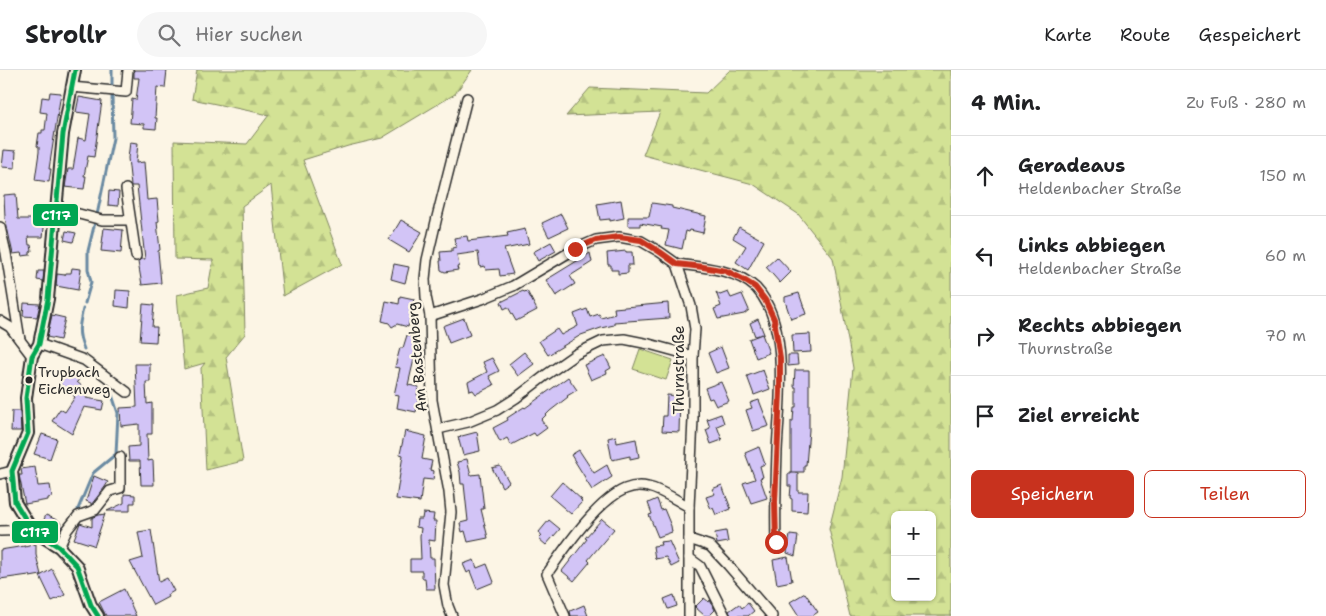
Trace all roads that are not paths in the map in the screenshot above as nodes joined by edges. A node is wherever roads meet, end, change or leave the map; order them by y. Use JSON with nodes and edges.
{"nodes":[{"id":1,"x":75,"y":70,"type":"edge"},
{"id":2,"x":128,"y":70,"type":"edge"},
{"id":3,"x":71,"y":87,"type":"junction"},
{"id":4,"x":468,"y":98,"type":"dead end"},
{"id":5,"x":126,"y":189,"type":"dead end"},
{"id":6,"x":56,"y":208,"type":"junction"},
{"id":7,"x":130,"y":220,"type":"junction"},
{"id":8,"x":0,"y":227,"type":"edge"},
{"id":9,"x":136,"y":256,"type":"dead end"},
{"id":10,"x":677,"y":264,"type":"junction"},
{"id":11,"x":430,"y":316,"type":"junction"},
{"id":12,"x":0,"y":321,"type":"edge"},
{"id":13,"x":20,"y":340,"type":"junction"},
{"id":14,"x":38,"y":344,"type":"junction"},
{"id":15,"x":32,"y":356,"type":"junction"},
{"id":16,"x":693,"y":356,"type":"junction"},
{"id":17,"x":127,"y":392,"type":"dead end"},
{"id":18,"x":438,"y":429,"type":"junction"},
{"id":19,"x":120,"y":457,"type":"dead end"},
{"id":20,"x":12,"y":471,"type":"junction"},
{"id":21,"x":0,"y":474,"type":"edge"},
{"id":22,"x":689,"y":507,"type":"junction"},
{"id":23,"x":32,"y":530,"type":"junction"},
{"id":24,"x":0,"y":531,"type":"edge"},
{"id":25,"x":689,"y":539,"type":"junction"},
{"id":26,"x":776,"y":542,"type":"dead end"},
{"id":27,"x":59,"y":547,"type":"junction"},
{"id":28,"x":689,"y":558,"type":"junction"},
{"id":29,"x":98,"y":616,"type":"edge"},
{"id":30,"x":452,"y":616,"type":"edge"},
{"id":31,"x":565,"y":616,"type":"edge"},
{"id":32,"x":689,"y":616,"type":"edge"},
{"id":33,"x":725,"y":616,"type":"edge"},
{"id":34,"x":772,"y":616,"type":"edge"}],
"edges":[{"from":1,"to":3,"type":"street"},
{"from":2,"to":3,"type":"street"},
{"from":3,"to":6,"type":"street"},
{"from":4,"to":11,"type":"street","name":"Am Bastenberg"},
{"from":5,"to":7,"type":"street"},
{"from":6,"to":7,"type":"street"},
{"from":6,"to":14,"type":"street"},
{"from":7,"to":9,"type":"street"},
{"from":8,"to":13,"type":"street"},
{"from":10,"to":11,"type":"street"},
{"from":10,"to":16,"type":"street","name":"Thurnstraße"},
{"from":10,"to":26,"type":"street"},
{"from":11,"to":18,"type":"street","name":"Am Bastenberg"},
{"from":12,"to":13,"type":"street"},
{"from":13,"to":15,"type":"street"},
{"from":14,"to":15,"type":"street"},
{"from":14,"to":17,"type":"street"},
{"from":15,"to":20,"type":"street"},
{"from":16,"to":18,"type":"street"},
{"from":16,"to":22,"type":"street","name":"Thurnstraße"},
{"from":18,"to":30,"type":"street","name":"Am Bastenberg"},
{"from":19,"to":27,"type":"street"},
{"from":20,"to":21,"type":"street"},
{"from":20,"to":23,"type":"street"},
{"from":22,"to":25,"type":"street","name":"Thurnstraße"},
{"from":22,"to":31,"type":"street"},
{"from":23,"to":24,"type":"street"},
{"from":23,"to":27,"type":"street"},
{"from":25,"to":28,"type":"street","name":"Thurnstraße"},
{"from":25,"to":34,"type":"street"},
{"from":27,"to":29,"type":"street"},
{"from":28,"to":32,"type":"street","name":"Thurnstraße"},
{"from":28,"to":33,"type":"street"}]}
